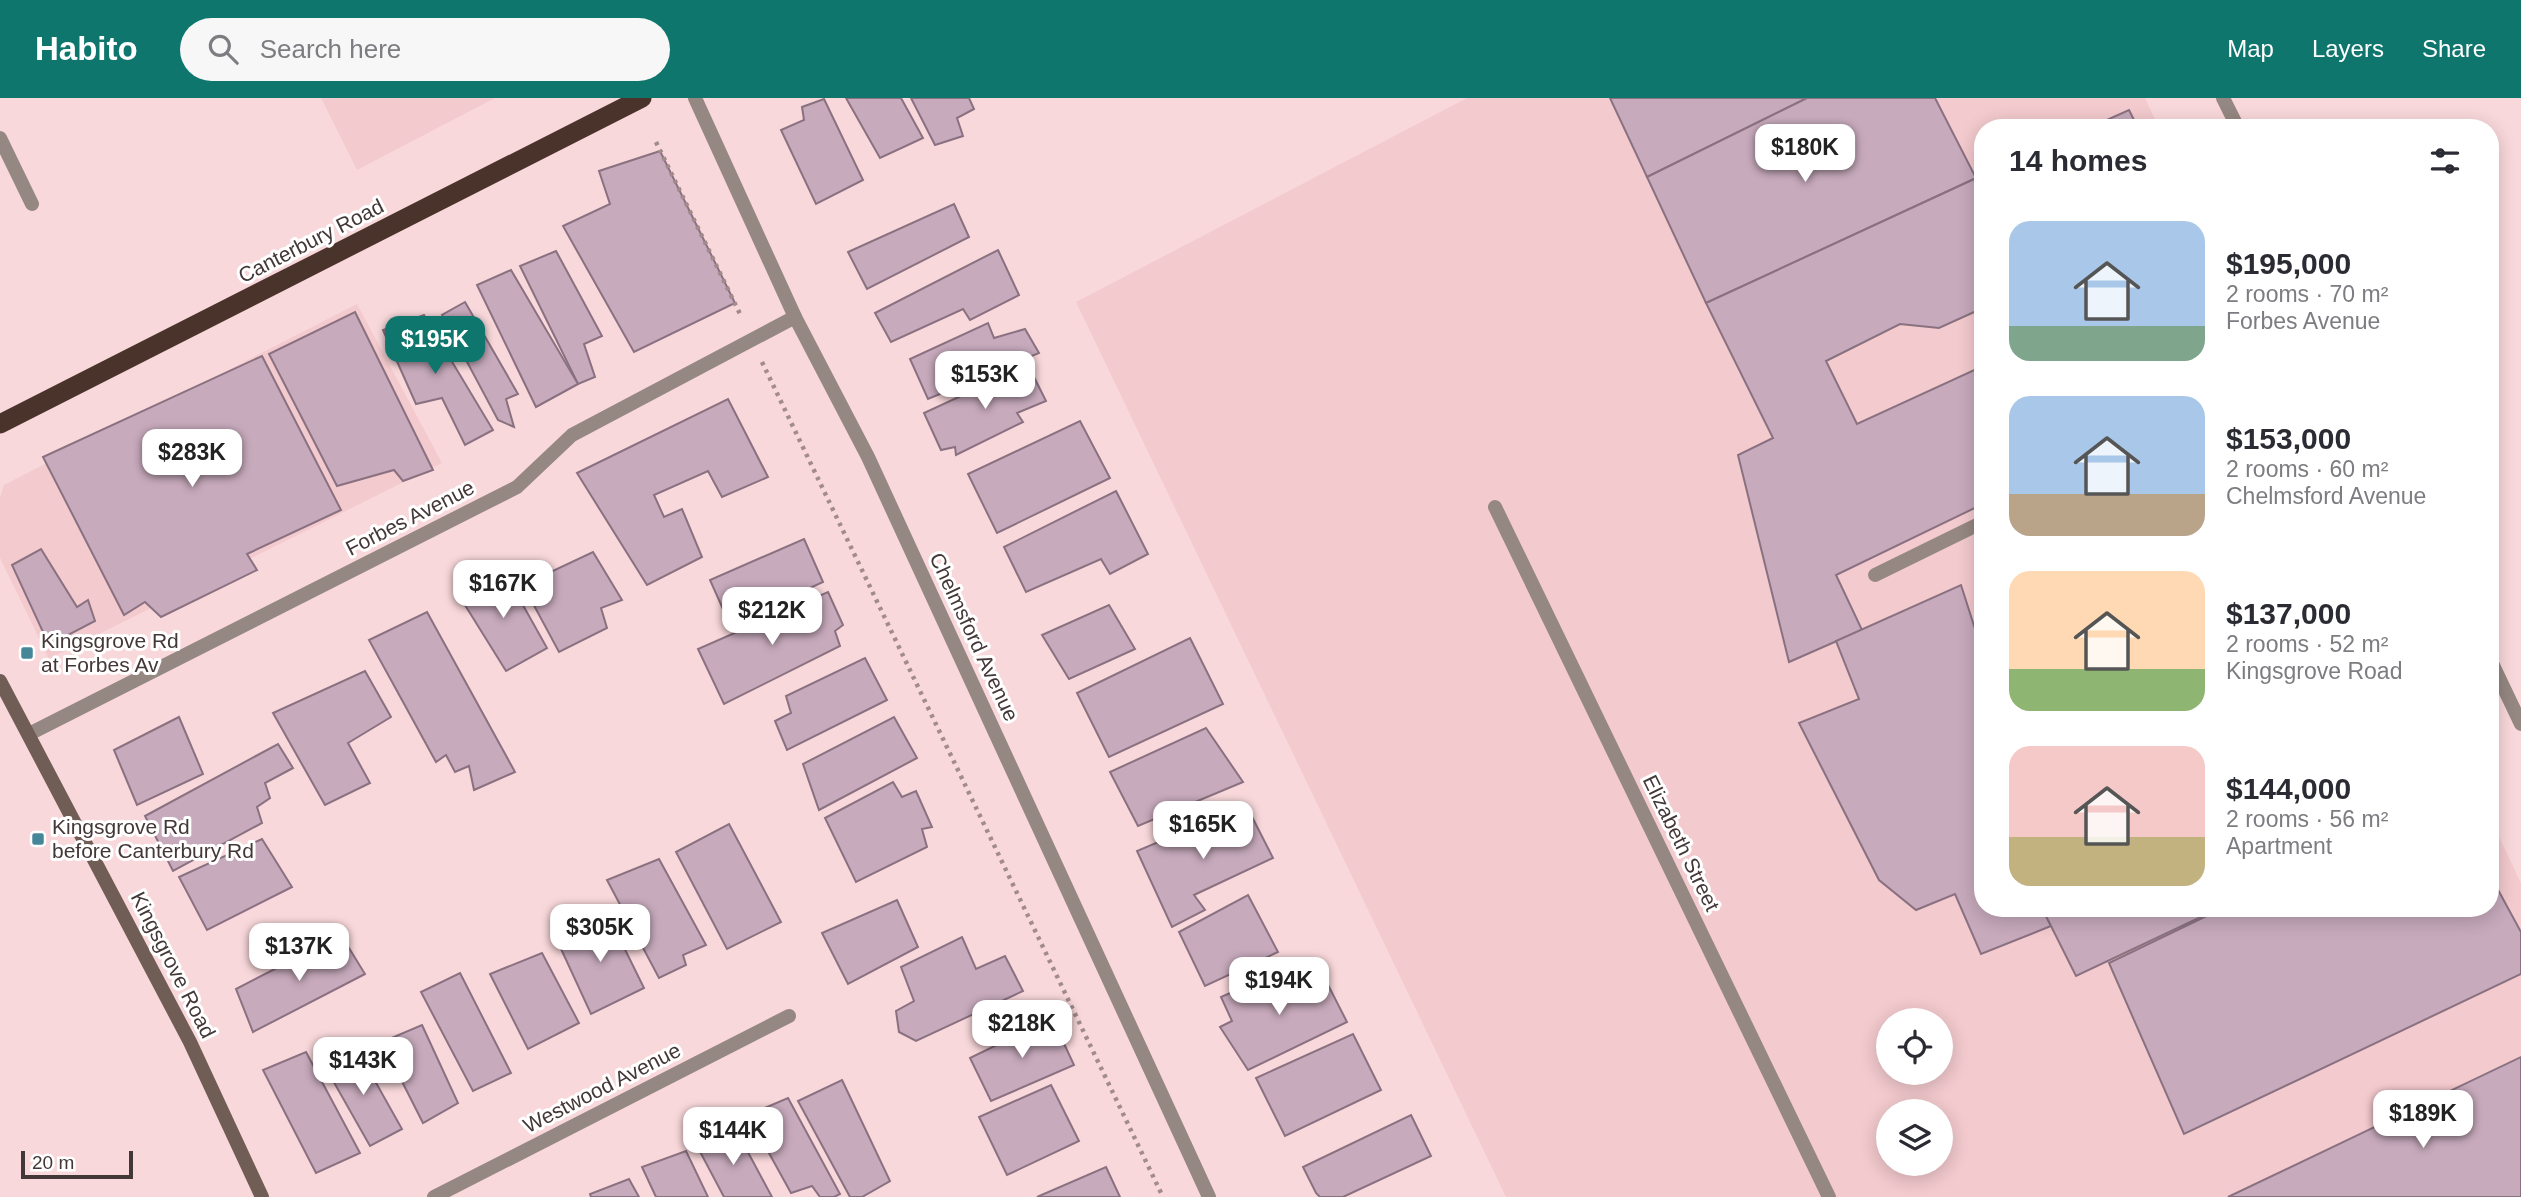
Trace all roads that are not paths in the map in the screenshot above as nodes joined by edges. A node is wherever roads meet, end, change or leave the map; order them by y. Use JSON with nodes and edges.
{"nodes":[{"id":1,"x":642,"y":98,"type":"edge"},
{"id":2,"x":695,"y":98,"type":"edge"},
{"id":3,"x":2223,"y":98,"type":"edge"},
{"id":4,"x":2234,"y":119,"type":"edge"},
{"id":5,"x":0,"y":138,"type":"edge"},
{"id":6,"x":32,"y":204,"type":"dead end"},
{"id":7,"x":795,"y":317,"type":"junction"},
{"id":8,"x":0,"y":424,"type":"edge"},
{"id":9,"x":1495,"y":507,"type":"dead end"},
{"id":10,"x":1974,"y":526,"type":"edge"},
{"id":11,"x":1875,"y":575,"type":"dead end"},
{"id":12,"x":2499,"y":678,"type":"edge"},
{"id":13,"x":0,"y":681,"type":"edge"},
{"id":14,"x":2521,"y":724,"type":"edge"},
{"id":15,"x":29,"y":734,"type":"junction"},
{"id":16,"x":789,"y":1016,"type":"dead end"},
{"id":17,"x":262,"y":1197,"type":"edge"},
{"id":18,"x":434,"y":1197,"type":"edge"},
{"id":19,"x":1209,"y":1197,"type":"edge"},
{"id":20,"x":1829,"y":1197,"type":"edge"}],
"edges":[{"from":1,"to":8,"type":"highway","name":"Canterbury Road"},
{"from":2,"to":7,"type":"street","name":"Chelmsford Avenue"},
{"from":3,"to":4,"type":"street"},
{"from":5,"to":6,"type":"street"},
{"from":7,"to":15,"type":"street","name":"Forbes Avenue"},
{"from":7,"to":19,"type":"street","name":"Chelmsford Avenue"},
{"from":9,"to":20,"type":"street","name":"Elizabeth Street"},
{"from":10,"to":11,"type":"street"},
{"from":12,"to":14,"type":"street"},
{"from":13,"to":15,"type":"main road","name":"Kingsgrove Road"},
{"from":15,"to":17,"type":"main road","name":"Kingsgrove Road"},
{"from":16,"to":18,"type":"street","name":"Westwood Avenue"}]}
